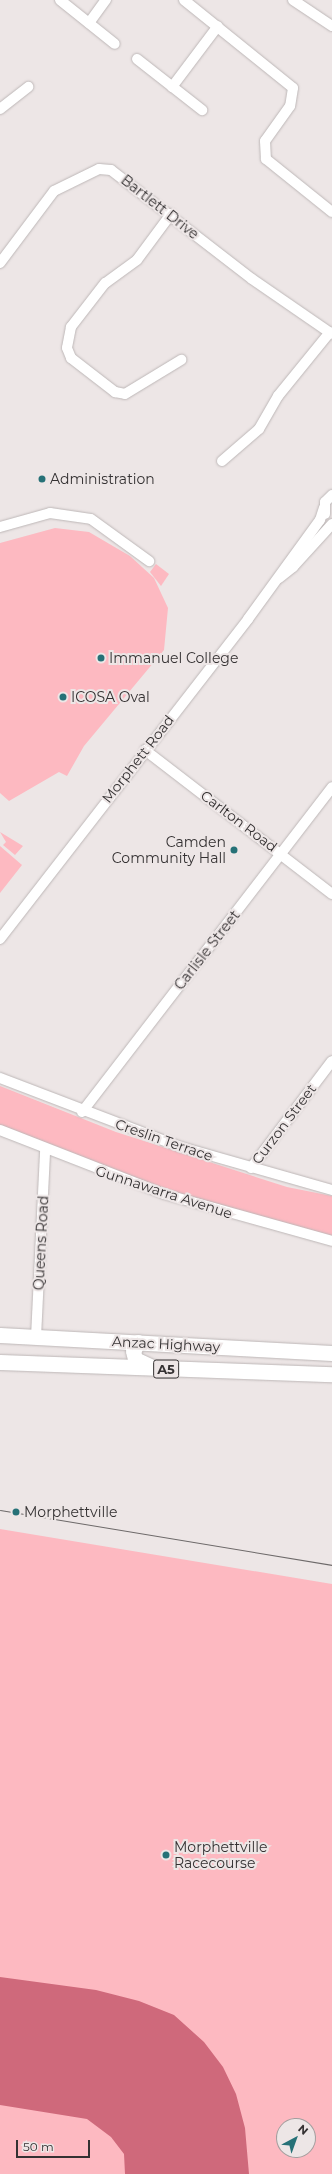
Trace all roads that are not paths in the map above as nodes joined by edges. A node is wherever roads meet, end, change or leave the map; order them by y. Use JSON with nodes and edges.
{"nodes":[{"id":1,"x":60,"y":0,"type":"edge"},
{"id":2,"x":106,"y":0,"type":"edge"},
{"id":3,"x":184,"y":0,"type":"edge"},
{"id":4,"x":293,"y":0,"type":"edge"},
{"id":5,"x":89,"y":23,"type":"junction"},
{"id":6,"x":218,"y":26,"type":"junction"},
{"id":7,"x":332,"y":26,"type":"edge"},
{"id":8,"x":115,"y":44,"type":"dead end"},
{"id":9,"x":137,"y":59,"type":"dead end"},
{"id":10,"x":28,"y":87,"type":"dead end"},
{"id":11,"x":172,"y":87,"type":"junction"},
{"id":12,"x":0,"y":109,"type":"edge"},
{"id":13,"x":202,"y":110,"type":"dead end"},
{"id":14,"x":332,"y":212,"type":"edge"},
{"id":15,"x":171,"y":214,"type":"junction"},
{"id":16,"x":0,"y":264,"type":"edge"},
{"id":17,"x":331,"y":333,"type":"edge"},
{"id":18,"x":181,"y":360,"type":"dead end"},
{"id":19,"x":222,"y":461,"type":"dead end"},
{"id":20,"x":332,"y":495,"type":"edge"},
{"id":21,"x":324,"y":508,"type":"junction"},
{"id":22,"x":332,"y":522,"type":"edge"},
{"id":23,"x":0,"y":526,"type":"edge"},
{"id":24,"x":149,"y":561,"type":"dead end"},
{"id":25,"x":276,"y":580,"type":"junction"},
{"id":26,"x":145,"y":750,"type":"junction"},
{"id":27,"x":332,"y":787,"type":"edge"},
{"id":28,"x":281,"y":854,"type":"junction"},
{"id":29,"x":332,"y":894,"type":"edge"},
{"id":30,"x":0,"y":939,"type":"edge"},
{"id":31,"x":332,"y":1061,"type":"edge"},
{"id":32,"x":0,"y":1078,"type":"edge"},
{"id":33,"x":82,"y":1112,"type":"junction"},
{"id":34,"x":0,"y":1130,"type":"edge"},
{"id":35,"x":45,"y":1150,"type":"junction"},
{"id":36,"x":251,"y":1168,"type":"junction"},
{"id":37,"x":332,"y":1190,"type":"edge"},
{"id":38,"x":332,"y":1240,"type":"edge"},
{"id":39,"x":0,"y":1335,"type":"edge"},
{"id":40,"x":36,"y":1337,"type":"junction"},
{"id":41,"x":85,"y":1340,"type":"junction"},
{"id":42,"x":138,"y":1342,"type":"junction"},
{"id":43,"x":332,"y":1353,"type":"edge"},
{"id":44,"x":0,"y":1362,"type":"edge"},
{"id":45,"x":105,"y":1366,"type":"junction"},
{"id":46,"x":159,"y":1368,"type":"junction"},
{"id":47,"x":332,"y":1374,"type":"edge"}],
"edges":[{"from":1,"to":5,"type":"street"},
{"from":2,"to":5,"type":"street"},
{"from":3,"to":6,"type":"street"},
{"from":4,"to":7,"type":"street"},
{"from":5,"to":8,"type":"street"},
{"from":6,"to":11,"type":"street"},
{"from":6,"to":14,"type":"street"},
{"from":9,"to":11,"type":"street"},
{"from":10,"to":12,"type":"street"},
{"from":11,"to":13,"type":"street"},
{"from":15,"to":16,"type":"street","name":"Bartlett Drive"},
{"from":15,"to":17,"type":"street","name":"Bartlett Drive"},
{"from":15,"to":18,"type":"street"},
{"from":17,"to":19,"type":"street"},
{"from":20,"to":21,"type":"street","name":"Morphett Road"},
{"from":21,"to":22,"type":"street"},
{"from":21,"to":25,"type":"street","name":"Morphett Road"},
{"from":22,"to":25,"type":"street","name":"Morphett Road"},
{"from":23,"to":24,"type":"street"},
{"from":25,"to":26,"type":"street","name":"Morphett Road"},
{"from":26,"to":28,"type":"street","name":"Carlton Road"},
{"from":26,"to":30,"type":"street","name":"Morphett Road"},
{"from":27,"to":28,"type":"street","name":"Carlisle Street"},
{"from":28,"to":29,"type":"street","name":"Carlton Road"},
{"from":28,"to":33,"type":"street","name":"Carlisle Street"},
{"from":31,"to":36,"type":"street","name":"Curzon Street"},
{"from":32,"to":33,"type":"street","name":"Creslin Terrace"},
{"from":33,"to":36,"type":"street","name":"Creslin Terrace"},
{"from":34,"to":35,"type":"street","name":"Gunnawarra Avenue"},
{"from":35,"to":38,"type":"street","name":"Gunnawarra Avenue"},
{"from":35,"to":40,"type":"street","name":"Queens Road"},
{"from":36,"to":37,"type":"street","name":"Creslin Terrace"},
{"from":39,"to":40,"type":"highway","name":"Anzac Highway","number":"A5"},
{"from":40,"to":41,"type":"highway","name":"Anzac Highway","number":"A5"},
{"from":41,"to":42,"type":"highway","name":"Anzac Highway","number":"A5"},
{"from":41,"to":45,"type":"highway"},
{"from":42,"to":43,"type":"highway","name":"Anzac Highway","number":"A5"},
{"from":42,"to":46,"type":"highway"},
{"from":44,"to":45,"type":"highway","name":"Anzac Highway","number":"A5"},
{"from":45,"to":46,"type":"highway","name":"Anzac Highway","number":"A5"},
{"from":46,"to":47,"type":"highway","name":"Anzac Highway","number":"A5"}]}
